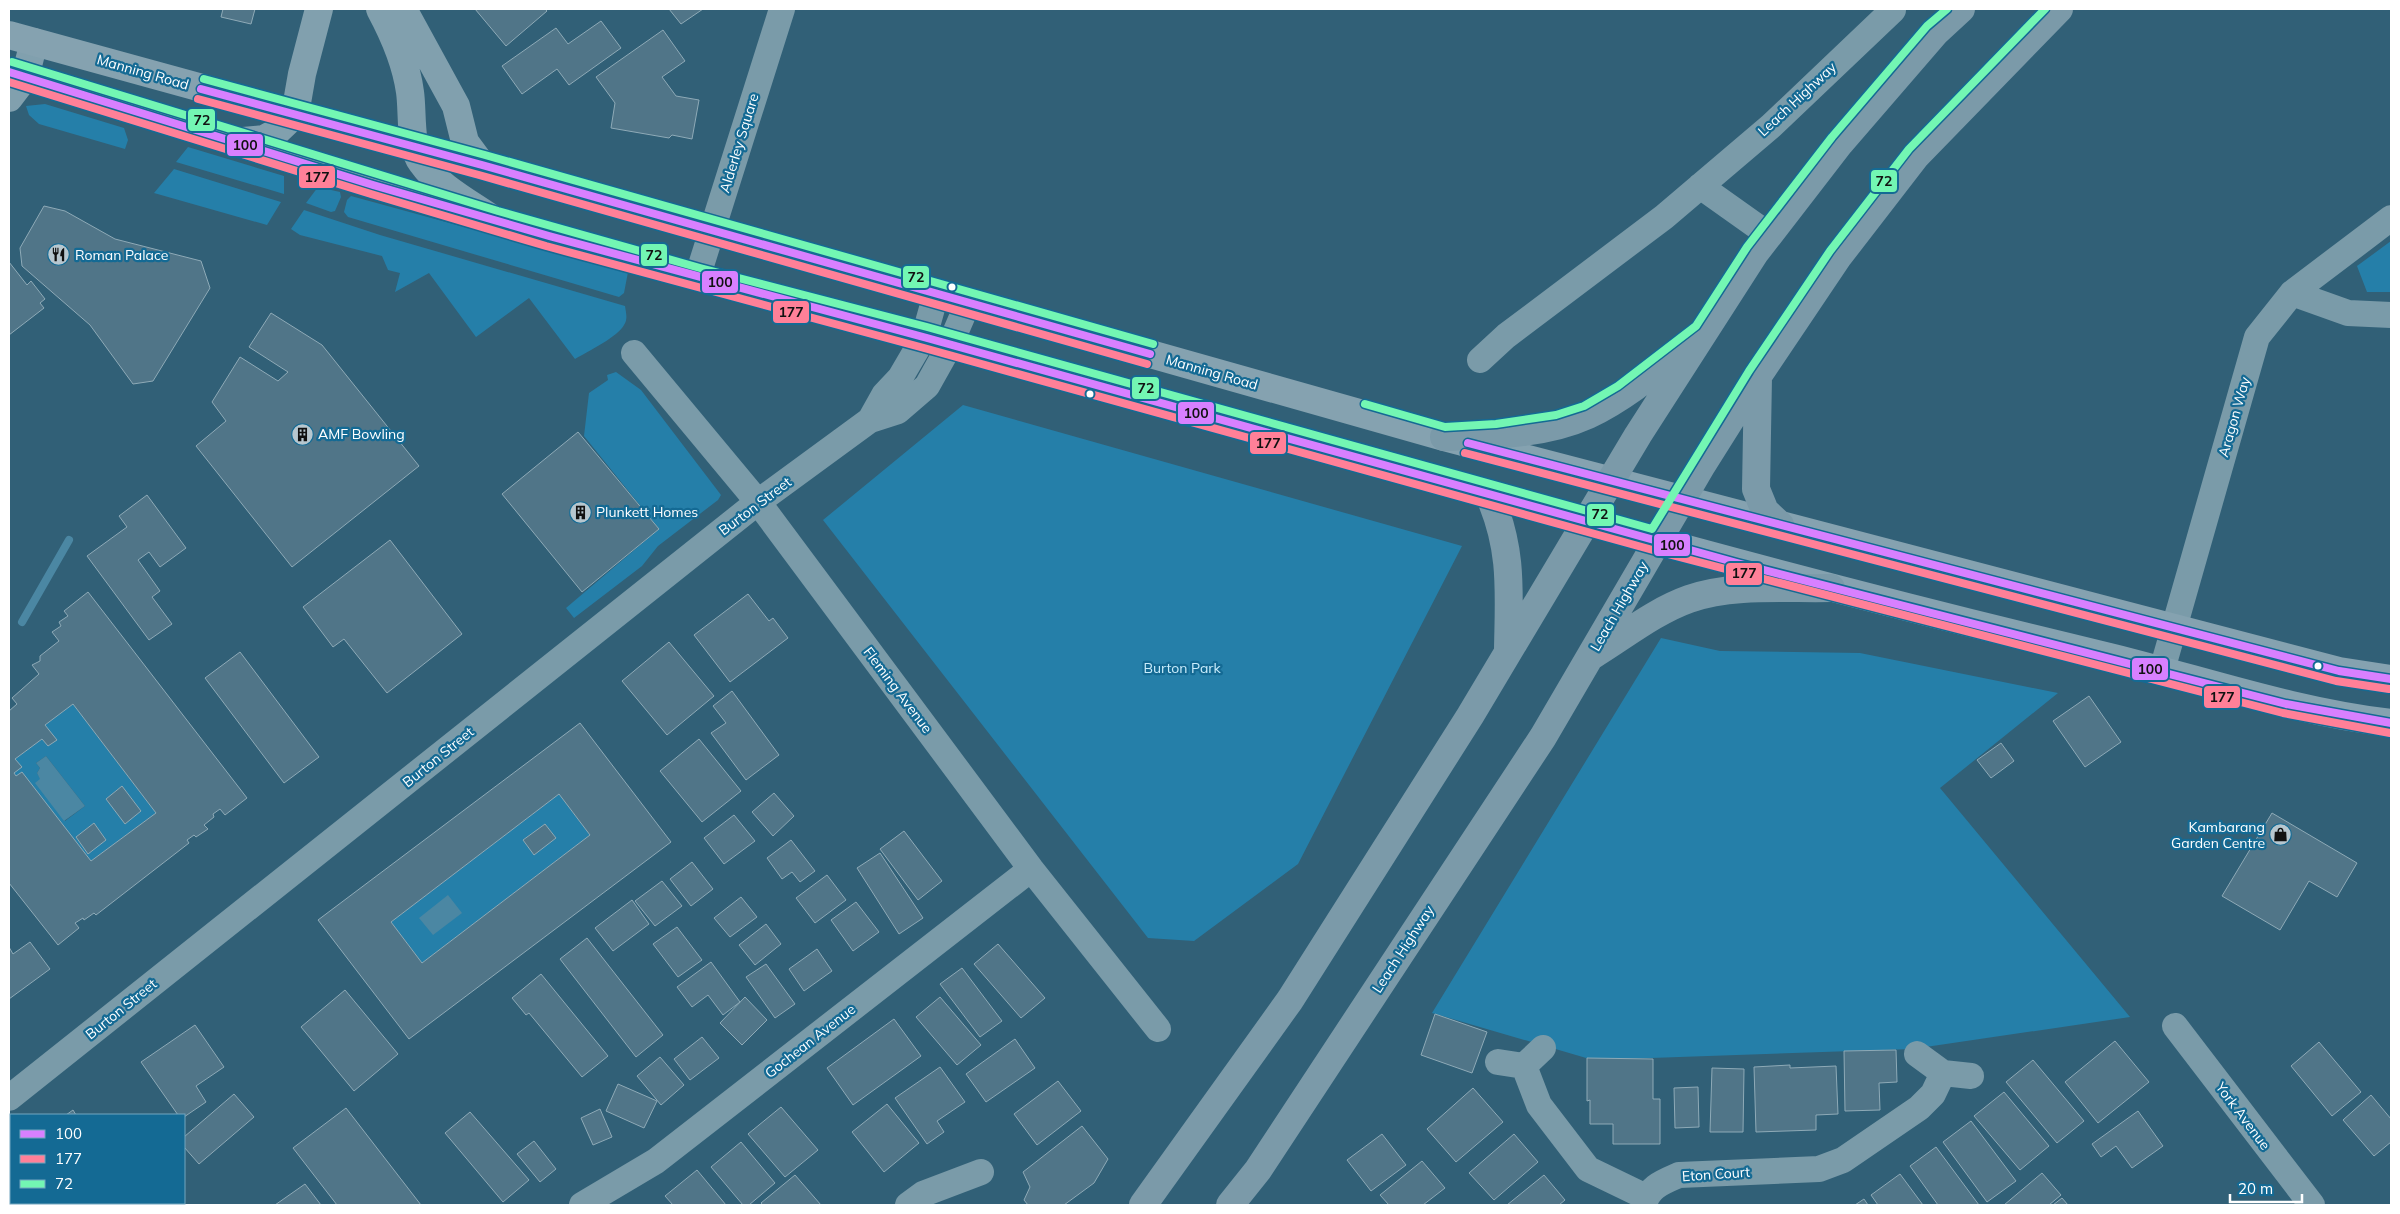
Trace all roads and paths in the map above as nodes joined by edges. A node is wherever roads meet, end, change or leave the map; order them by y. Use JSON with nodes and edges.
{"nodes":[{"id":1,"x":319,"y":9,"type":"edge"},
{"id":2,"x":380,"y":9,"type":"edge"},
{"id":3,"x":403,"y":9,"type":"edge"},
{"id":4,"x":782,"y":9,"type":"edge"},
{"id":5,"x":1961,"y":9,"type":"edge"},
{"id":6,"x":2059,"y":9,"type":"edge"},
{"id":7,"x":1893,"y":10,"type":"dead end"},
{"id":8,"x":22,"y":38,"type":"edge"},
{"id":9,"x":17,"y":74,"type":"edge"},
{"id":10,"x":9,"y":98,"type":"edge"},
{"id":11,"x":295,"y":114,"type":"junction"},
{"id":12,"x":232,"y":142,"type":"junction"},
{"id":13,"x":416,"y":147,"type":"junction"},
{"id":14,"x":482,"y":165,"type":"junction"},
{"id":15,"x":1700,"y":186,"type":"junction"},
{"id":16,"x":2391,"y":218,"type":"edge"},
{"id":17,"x":495,"y":221,"type":"junction"},
{"id":18,"x":711,"y":230,"type":"junction"},
{"id":19,"x":1769,"y":235,"type":"junction"},
{"id":20,"x":697,"y":278,"type":"junction"},
{"id":21,"x":2292,"y":293,"type":"junction"},
{"id":22,"x":936,"y":294,"type":"junction"},
{"id":23,"x":968,"y":303,"type":"junction"},
{"id":24,"x":2391,"y":315,"type":"edge"},
{"id":25,"x":1703,"y":333,"type":"junction"},
{"id":26,"x":924,"y":337,"type":"junction"},
{"id":27,"x":950,"y":345,"type":"junction"},
{"id":28,"x":634,"y":353,"type":"dead end"},
{"id":29,"x":1480,"y":360,"type":"dead end"},
{"id":30,"x":1758,"y":376,"type":"junction"},
{"id":31,"x":870,"y":420,"type":"junction"},
{"id":32,"x":1444,"y":437,"type":"junction"},
{"id":33,"x":1610,"y":481,"type":"junction"},
{"id":34,"x":1490,"y":495,"type":"junction"},
{"id":35,"x":1681,"y":500,"type":"junction"},
{"id":36,"x":758,"y":502,"type":"junction"},
{"id":37,"x":1586,"y":522,"type":"junction"},
{"id":38,"x":1780,"y":525,"type":"junction"},
{"id":39,"x":1657,"y":541,"type":"junction"},
{"id":40,"x":1830,"y":588,"type":"junction"},
{"id":41,"x":2174,"y":627,"type":"junction"},
{"id":42,"x":1508,"y":651,"type":"junction"},
{"id":43,"x":1589,"y":658,"type":"junction"},
{"id":44,"x":2162,"y":670,"type":"junction"},
{"id":45,"x":2391,"y":679,"type":"edge"},
{"id":46,"x":2391,"y":723,"type":"edge"},
{"id":47,"x":1031,"y":869,"type":"junction"},
{"id":48,"x":2174,"y":1026,"type":"dead end"},
{"id":49,"x":1158,"y":1029,"type":"dead end"},
{"id":50,"x":1543,"y":1048,"type":"dead end"},
{"id":51,"x":1917,"y":1054,"type":"dead end"},
{"id":52,"x":1498,"y":1062,"type":"dead end"},
{"id":53,"x":1524,"y":1066,"type":"junction"},
{"id":54,"x":1943,"y":1073,"type":"junction"},
{"id":55,"x":1971,"y":1076,"type":"dead end"},
{"id":56,"x":9,"y":1098,"type":"edge"},
{"id":57,"x":981,"y":1172,"type":"dead end"},
{"id":58,"x":1645,"y":1201,"type":"edge"},
{"id":59,"x":582,"y":1205,"type":"edge"},
{"id":60,"x":908,"y":1205,"type":"edge"},
{"id":61,"x":1143,"y":1205,"type":"edge"},
{"id":62,"x":1232,"y":1205,"type":"edge"},
{"id":63,"x":2312,"y":1205,"type":"edge"}],
"edges":[{"from":1,"to":11,"type":"street"},
{"from":2,"to":13,"type":"street"},
{"from":3,"to":14,"type":"street"},
{"from":4,"to":18,"type":"street","name":"Alderley Square"},
{"from":5,"to":19,"type":"highway"},
{"from":6,"to":30,"type":"highway","name":"Leach Highway"},
{"from":7,"to":15,"type":"street","name":"Leach Highway"},
{"from":8,"to":9,"type":"street"},
{"from":8,"to":11,"type":"main road","name":"Manning Road"},
{"from":9,"to":10,"type":"street"},
{"from":9,"to":12,"type":"main road"},
{"from":11,"to":12,"type":"street"},
{"from":11,"to":13,"type":"main road","name":"Manning Road"},
{"from":12,"to":17,"type":"main road"},
{"from":13,"to":14,"type":"main road","name":"Manning Road"},
{"from":13,"to":17,"type":"street"},
{"from":14,"to":18,"type":"main road","name":"Manning Road"},
{"from":15,"to":19,"type":"street"},
{"from":15,"to":29,"type":"street","name":"Leach Highway"},
{"from":16,"to":21,"type":"street","name":"Aragon Way"},
{"from":17,"to":20,"type":"main road"},
{"from":18,"to":20,"type":"street","name":"Alderley Square"},
{"from":18,"to":22,"type":"main road","name":"Manning Road"},
{"from":19,"to":25,"type":"highway"},
{"from":20,"to":26,"type":"main road"},
{"from":21,"to":24,"type":"street"},
{"from":21,"to":41,"type":"street","name":"Aragon Way"},
{"from":22,"to":23,"type":"main road","name":"Manning Road"},
{"from":22,"to":26,"type":"street","name":"Burton Street"},
{"from":23,"to":27,"type":"street","name":"Burton Street"},
{"from":23,"to":32,"type":"main road","name":"Manning Road"},
{"from":25,"to":32,"type":"highway"},
{"from":25,"to":33,"type":"highway"},
{"from":26,"to":27,"type":"main road"},
{"from":26,"to":31,"type":"street","name":"Burton Street"},
{"from":27,"to":31,"type":"street","name":"Burton Street"},
{"from":27,"to":34,"type":"main road"},
{"from":28,"to":36,"type":"street","name":"Fleming Avenue"},
{"from":30,"to":35,"type":"highway","name":"Leach Highway"},
{"from":30,"to":38,"type":"highway"},
{"from":31,"to":36,"type":"street","name":"Burton Street"},
{"from":32,"to":33,"type":"main road","name":"Manning Road"},
{"from":33,"to":35,"type":"main road","name":"Manning Road"},
{"from":33,"to":37,"type":"highway"},
{"from":34,"to":37,"type":"main road"},
{"from":34,"to":42,"type":"highway"},
{"from":35,"to":38,"type":"main road","name":"Manning Road"},
{"from":35,"to":39,"type":"highway","name":"Leach Highway"},
{"from":36,"to":47,"type":"street","name":"Fleming Avenue"},
{"from":36,"to":56,"type":"street","name":"Burton Street"},
{"from":37,"to":39,"type":"main road"},
{"from":37,"to":42,"type":"highway"},
{"from":38,"to":41,"type":"main road","name":"Manning Road"},
{"from":39,"to":40,"type":"main road"},
{"from":39,"to":43,"type":"highway","name":"Leach Highway"},
{"from":40,"to":43,"type":"highway"},
{"from":40,"to":44,"type":"main road"},
{"from":41,"to":44,"type":"street","name":"Aragon Way"},
{"from":41,"to":45,"type":"main road","name":"Manning Road"},
{"from":42,"to":61,"type":"highway"},
{"from":43,"to":62,"type":"highway","name":"Leach Highway"},
{"from":44,"to":46,"type":"main road"},
{"from":47,"to":49,"type":"street","name":"Fleming Avenue"},
{"from":47,"to":59,"type":"street","name":"Gochean Avenue"},
{"from":48,"to":63,"type":"street","name":"York Avenue"},
{"from":50,"to":53,"type":"street"},
{"from":51,"to":54,"type":"street"},
{"from":52,"to":53,"type":"street"},
{"from":53,"to":58,"type":"street","name":"Eton Court"},
{"from":54,"to":55,"type":"street"},
{"from":54,"to":58,"type":"street","name":"Eton Court"},
{"from":57,"to":60,"type":"street"}]}
